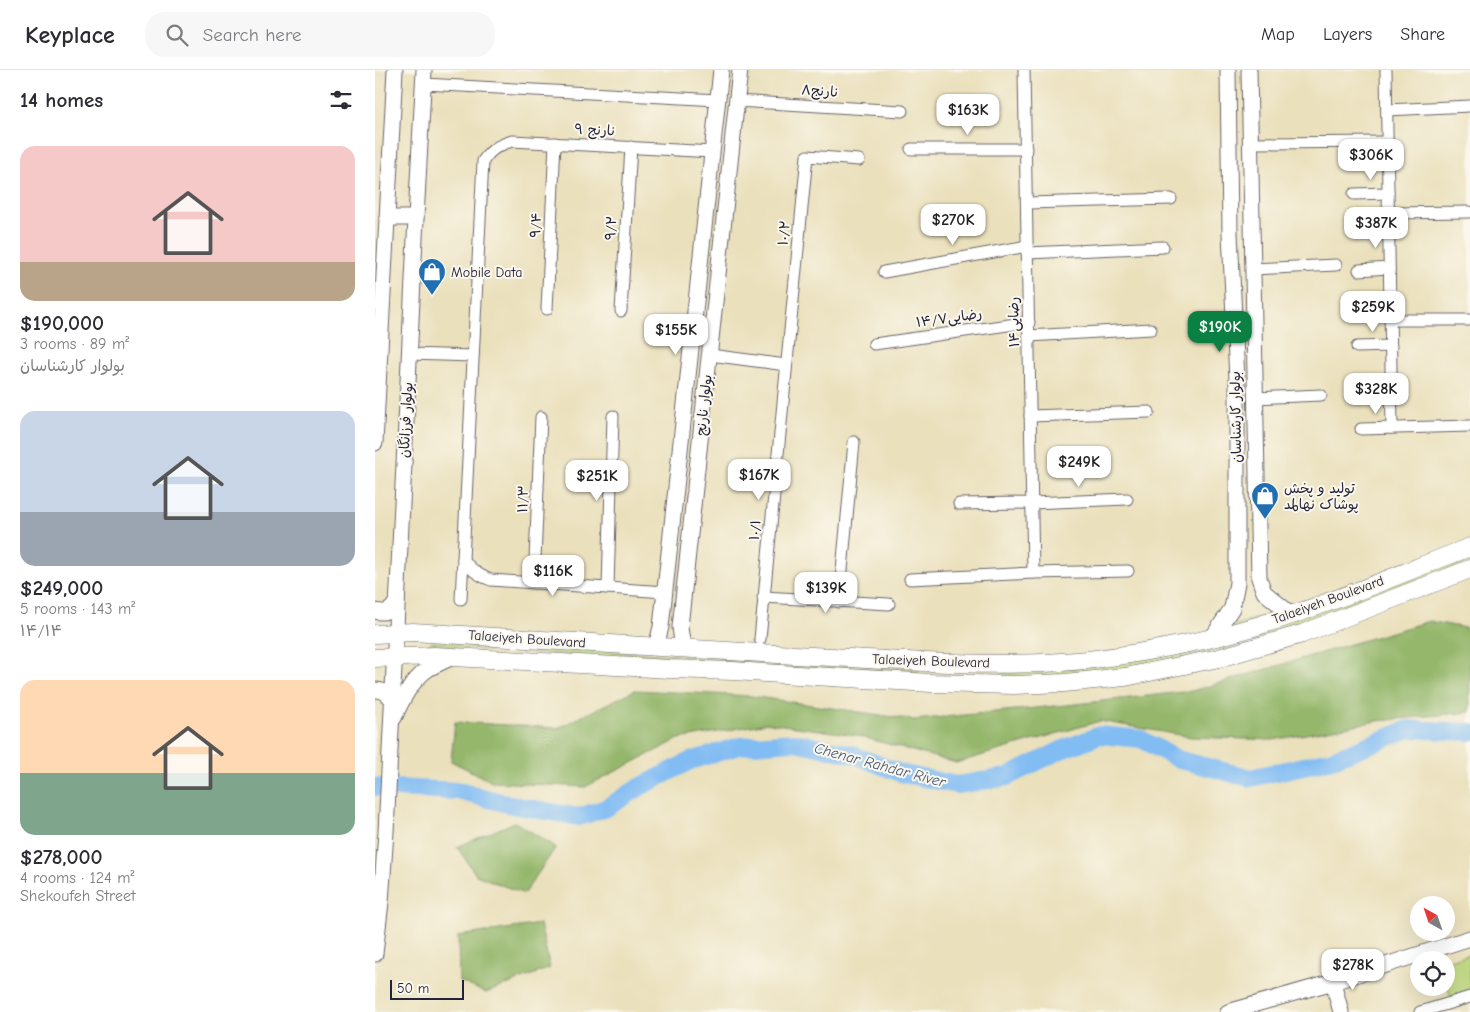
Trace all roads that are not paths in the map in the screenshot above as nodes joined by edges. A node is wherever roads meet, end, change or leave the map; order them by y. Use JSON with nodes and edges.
{"nodes":[{"id":1,"x":395,"y":70,"type":"edge"},
{"id":2,"x":721,"y":70,"type":"edge"},
{"id":3,"x":740,"y":70,"type":"edge"},
{"id":4,"x":1024,"y":70,"type":"edge"},
{"id":5,"x":1228,"y":70,"type":"edge"},
{"id":6,"x":1249,"y":70,"type":"edge"},
{"id":7,"x":1386,"y":70,"type":"edge"},
{"id":8,"x":424,"y":77,"type":"edge"},
{"id":9,"x":718,"y":100,"type":"junction"},
{"id":10,"x":736,"y":101,"type":"junction"},
{"id":11,"x":1470,"y":106,"type":"edge"},
{"id":12,"x":1387,"y":110,"type":"junction"},
{"id":13,"x":902,"y":111,"type":"dead end"},
{"id":14,"x":1387,"y":142,"type":"junction"},
{"id":15,"x":555,"y":143,"type":"junction"},
{"id":16,"x":1250,"y":143,"type":"junction"},
{"id":17,"x":631,"y":147,"type":"junction"},
{"id":18,"x":911,"y":149,"type":"dead end"},
{"id":19,"x":1026,"y":149,"type":"junction"},
{"id":20,"x":713,"y":152,"type":"junction"},
{"id":21,"x":859,"y":160,"type":"dead end"},
{"id":22,"x":1388,"y":193,"type":"junction"},
{"id":23,"x":1355,"y":194,"type":"dead end"},
{"id":24,"x":1171,"y":199,"type":"dead end"},
{"id":25,"x":1027,"y":202,"type":"junction"},
{"id":26,"x":1470,"y":212,"type":"edge"},
{"id":27,"x":1388,"y":213,"type":"junction"},
{"id":28,"x":387,"y":218,"type":"junction"},
{"id":29,"x":415,"y":218,"type":"junction"},
{"id":30,"x":703,"y":240,"type":"junction"},
{"id":31,"x":722,"y":242,"type":"junction"},
{"id":32,"x":1163,"y":248,"type":"dead end"},
{"id":33,"x":1027,"y":250,"type":"junction"},
{"id":34,"x":1336,"y":265,"type":"dead end"},
{"id":35,"x":1389,"y":268,"type":"junction"},
{"id":36,"x":1253,"y":269,"type":"junction"},
{"id":37,"x":1359,"y":270,"type":"dead end"},
{"id":38,"x":884,"y":272,"type":"dead end"},
{"id":39,"x":547,"y":309,"type":"dead end"},
{"id":40,"x":621,"y":312,"type":"dead end"},
{"id":41,"x":1390,"y":320,"type":"junction"},
{"id":42,"x":1470,"y":320,"type":"edge"},
{"id":43,"x":1029,"y":322,"type":"junction"},
{"id":44,"x":1151,"y":329,"type":"dead end"},
{"id":45,"x":1029,"y":336,"type":"junction"},
{"id":46,"x":874,"y":344,"type":"dead end"},
{"id":47,"x":1391,"y":346,"type":"junction"},
{"id":48,"x":1357,"y":347,"type":"dead end"},
{"id":49,"x":409,"y":354,"type":"junction"},
{"id":50,"x":710,"y":355,"type":"junction"},
{"id":51,"x":473,"y":356,"type":"junction"},
{"id":52,"x":786,"y":365,"type":"junction"},
{"id":53,"x":377,"y":379,"type":"edge"},
{"id":54,"x":1321,"y":395,"type":"dead end"},
{"id":55,"x":1255,"y":398,"type":"junction"},
{"id":56,"x":1149,"y":412,"type":"dead end"},
{"id":57,"x":541,"y":416,"type":"dead end"},
{"id":58,"x":613,"y":416,"type":"dead end"},
{"id":59,"x":1030,"y":416,"type":"junction"},
{"id":60,"x":1470,"y":426,"type":"edge"},
{"id":61,"x":1392,"y":428,"type":"junction"},
{"id":62,"x":1361,"y":429,"type":"dead end"},
{"id":63,"x":854,"y":442,"type":"dead end"},
{"id":64,"x":375,"y":443,"type":"edge"},
{"id":65,"x":1127,"y":499,"type":"dead end"},
{"id":66,"x":1032,"y":503,"type":"junction"},
{"id":67,"x":959,"y":504,"type":"dead end"},
{"id":68,"x":1470,"y":547,"type":"edge"},
{"id":69,"x":463,"y":559,"type":"junction"},
{"id":70,"x":1470,"y":569,"type":"edge"},
{"id":71,"x":1128,"y":571,"type":"dead end"},
{"id":72,"x":1033,"y":573,"type":"junction"},
{"id":73,"x":1259,"y":578,"type":"junction"},
{"id":74,"x":910,"y":579,"type":"dead end"},
{"id":75,"x":534,"y":583,"type":"junction"},
{"id":76,"x":1237,"y":585,"type":"junction"},
{"id":77,"x":607,"y":588,"type":"junction"},
{"id":78,"x":665,"y":592,"type":"junction"},
{"id":79,"x":763,"y":597,"type":"junction"},
{"id":80,"x":461,"y":598,"type":"dead end"},
{"id":81,"x":397,"y":600,"type":"junction"},
{"id":82,"x":839,"y":602,"type":"junction"},
{"id":83,"x":889,"y":604,"type":"dead end"},
{"id":84,"x":375,"y":611,"type":"edge"},
{"id":85,"x":1292,"y":615,"type":"junction"},
{"id":86,"x":680,"y":627,"type":"junction"},
{"id":87,"x":661,"y":628,"type":"junction"},
{"id":88,"x":395,"y":632,"type":"junction"},
{"id":89,"x":435,"y":633,"type":"junction"},
{"id":90,"x":375,"y":634,"type":"edge"},
{"id":91,"x":1213,"y":638,"type":"junction"},
{"id":92,"x":760,"y":639,"type":"dead end"},
{"id":93,"x":656,"y":647,"type":"junction"},
{"id":94,"x":683,"y":649,"type":"junction"},
{"id":95,"x":394,"y":657,"type":"junction"},
{"id":96,"x":442,"y":657,"type":"junction"},
{"id":97,"x":375,"y":658,"type":"edge"},
{"id":98,"x":933,"y":662,"type":"junction"},
{"id":99,"x":931,"y":682,"type":"junction"},
{"id":100,"x":375,"y":690,"type":"edge"},
{"id":101,"x":392,"y":699,"type":"junction"},
{"id":102,"x":391,"y":724,"type":"junction"},
{"id":103,"x":1470,"y":938,"type":"edge"},
{"id":104,"x":375,"y":954,"type":"edge"},
{"id":105,"x":1333,"y":982,"type":"junction"},
{"id":106,"x":1470,"y":997,"type":"edge"},
{"id":107,"x":1228,"y":1012,"type":"edge"},
{"id":108,"x":1341,"y":1012,"type":"edge"},
{"id":109,"x":1420,"y":1012,"type":"edge"}],
"edges":[{"from":1,"to":28,"type":"main road"},
{"from":2,"to":9,"type":"main road","name":"بولوار نارنج"},
{"from":3,"to":10,"type":"main road","name":"بولوار نارنج"},
{"from":4,"to":19,"type":"street","name":"رضایی۱۴"},
{"from":5,"to":76,"type":"main road","name":"بولوار کارشناسان"},
{"from":6,"to":16,"type":"main road","name":"بولوار کارشناسان"},
{"from":7,"to":12,"type":"street"},
{"from":8,"to":9,"type":"street"},
{"from":8,"to":29,"type":"main road","name":"بولوار فرزانگان"},
{"from":9,"to":20,"type":"main road","name":"بولوار نارنج"},
{"from":10,"to":13,"type":"street","name":"نارنج۸"},
{"from":10,"to":31,"type":"main road","name":"بولوار نارنج"},
{"from":11,"to":12,"type":"street"},
{"from":12,"to":14,"type":"street"},
{"from":14,"to":16,"type":"street"},
{"from":14,"to":22,"type":"street"},
{"from":15,"to":17,"type":"street","name":"نارنج ۹"},
{"from":15,"to":39,"type":"street","name":"۹/۴"},
{"from":15,"to":51,"type":"street","name":"نارنج ۹"},
{"from":16,"to":36,"type":"main road","name":"بولوار کارشناسان"},
{"from":17,"to":20,"type":"street","name":"نارنج ۹"},
{"from":17,"to":40,"type":"street","name":"۹/۲"},
{"from":18,"to":19,"type":"street"},
{"from":19,"to":25,"type":"street","name":"رضایی۱۴"},
{"from":20,"to":30,"type":"main road","name":"بولوار نارنج"},
{"from":21,"to":52,"type":"street","name":"۱۰/۲"},
{"from":22,"to":23,"type":"street"},
{"from":22,"to":27,"type":"street"},
{"from":24,"to":25,"type":"street"},
{"from":25,"to":33,"type":"street","name":"رضایی۱۴"},
{"from":26,"to":27,"type":"street"},
{"from":27,"to":35,"type":"street"},
{"from":28,"to":29,"type":"main road"},
{"from":28,"to":53,"type":"main road"},
{"from":29,"to":49,"type":"main road","name":"بولوار فرزانگان"},
{"from":30,"to":31,"type":"main road"},
{"from":30,"to":78,"type":"main road","name":"بولوار نارنج"},
{"from":31,"to":50,"type":"main road","name":"بولوار نارنج"},
{"from":32,"to":33,"type":"street"},
{"from":33,"to":38,"type":"street"},
{"from":33,"to":43,"type":"street","name":"رضایی۱۴"},
{"from":34,"to":36,"type":"street"},
{"from":35,"to":37,"type":"street"},
{"from":35,"to":41,"type":"street"},
{"from":36,"to":55,"type":"main road","name":"بولوار کارشناسان"},
{"from":41,"to":42,"type":"street"},
{"from":41,"to":47,"type":"street"},
{"from":43,"to":45,"type":"street","name":"رضایی۱۴"},
{"from":43,"to":46,"type":"street","name":"رضایی۱۴/۷"},
{"from":44,"to":45,"type":"street"},
{"from":45,"to":59,"type":"street","name":"رضایی۱۴"},
{"from":47,"to":48,"type":"street"},
{"from":47,"to":61,"type":"street"},
{"from":49,"to":51,"type":"street"},
{"from":49,"to":81,"type":"main road","name":"بولوار فرزانگان"},
{"from":50,"to":52,"type":"street"},
{"from":50,"to":86,"type":"main road","name":"بولوار نارنج"},
{"from":51,"to":69,"type":"street"},
{"from":52,"to":79,"type":"street","name":"۱۰/۱"},
{"from":53,"to":64,"type":"main road"},
{"from":54,"to":55,"type":"street"},
{"from":55,"to":73,"type":"main road","name":"بولوار کارشناسان"},
{"from":56,"to":59,"type":"street"},
{"from":57,"to":75,"type":"street","name":"۱۱/۳"},
{"from":58,"to":77,"type":"street"},
{"from":59,"to":66,"type":"street","name":"رضایی۱۴"},
{"from":60,"to":61,"type":"street"},
{"from":61,"to":62,"type":"street"},
{"from":63,"to":82,"type":"street"},
{"from":65,"to":66,"type":"street"},
{"from":66,"to":67,"type":"street"},
{"from":66,"to":72,"type":"street","name":"رضایی۱۴"},
{"from":68,"to":85,"type":"main road","name":"Talaeiyeh Boulevard"},
{"from":69,"to":75,"type":"street"},
{"from":69,"to":80,"type":"street"},
{"from":70,"to":99,"type":"main road","name":"Talaeiyeh Boulevard"},
{"from":71,"to":72,"type":"street"},
{"from":72,"to":74,"type":"street"},
{"from":73,"to":76,"type":"main road"},
{"from":73,"to":85,"type":"main road"},
{"from":75,"to":77,"type":"street"},
{"from":76,"to":91,"type":"main road","name":"بولوار کارشناسان"},
{"from":77,"to":78,"type":"street"},
{"from":78,"to":87,"type":"main road","name":"بولوار نارنج"},
{"from":79,"to":82,"type":"street"},
{"from":79,"to":92,"type":"street","name":"۱۰/۱"},
{"from":81,"to":84,"type":"main road"},
{"from":81,"to":88,"type":"main road","name":"بولوار فرزانگان"},
{"from":82,"to":83,"type":"street"},
{"from":85,"to":91,"type":"main road","name":"Talaeiyeh Boulevard"},
{"from":86,"to":87,"type":"main road"},
{"from":86,"to":94,"type":"main road","name":"بولوار نارنج"},
{"from":87,"to":93,"type":"main road","name":"بولوار نارنج"},
{"from":88,"to":89,"type":"main road","name":"Talaeiyeh Boulevard"},
{"from":88,"to":90,"type":"main road","name":"Talaeiyeh Boulevard"},
{"from":88,"to":95,"type":"main road","name":"بولوار فرزانگان"},
{"from":89,"to":93,"type":"main road","name":"Talaeiyeh Boulevard"},
{"from":89,"to":96,"type":"main road"},
{"from":91,"to":98,"type":"main road","name":"Talaeiyeh Boulevard"},
{"from":93,"to":94,"type":"main road","name":"Talaeiyeh Boulevard"},
{"from":94,"to":98,"type":"main road","name":"Talaeiyeh Boulevard"},
{"from":95,"to":96,"type":"main road","name":"Talaeiyeh Boulevard"},
{"from":95,"to":97,"type":"main road","name":"Talaeiyeh Boulevard"},
{"from":95,"to":101,"type":"main road","name":"بولوار فرزانگان"},
{"from":96,"to":99,"type":"main road","name":"Talaeiyeh Boulevard"},
{"from":96,"to":102,"type":"main road"},
{"from":98,"to":99,"type":"main road"},
{"from":100,"to":101,"type":"main road"},
{"from":101,"to":102,"type":"main road","name":"بولوار فرزانگان"},
{"from":102,"to":104,"type":"main road","name":"بولوار فرزانگان"},
{"from":103,"to":105,"type":"main road"},
{"from":105,"to":107,"type":"main road"},
{"from":105,"to":108,"type":"main road"},
{"from":106,"to":109,"type":"street"}]}
